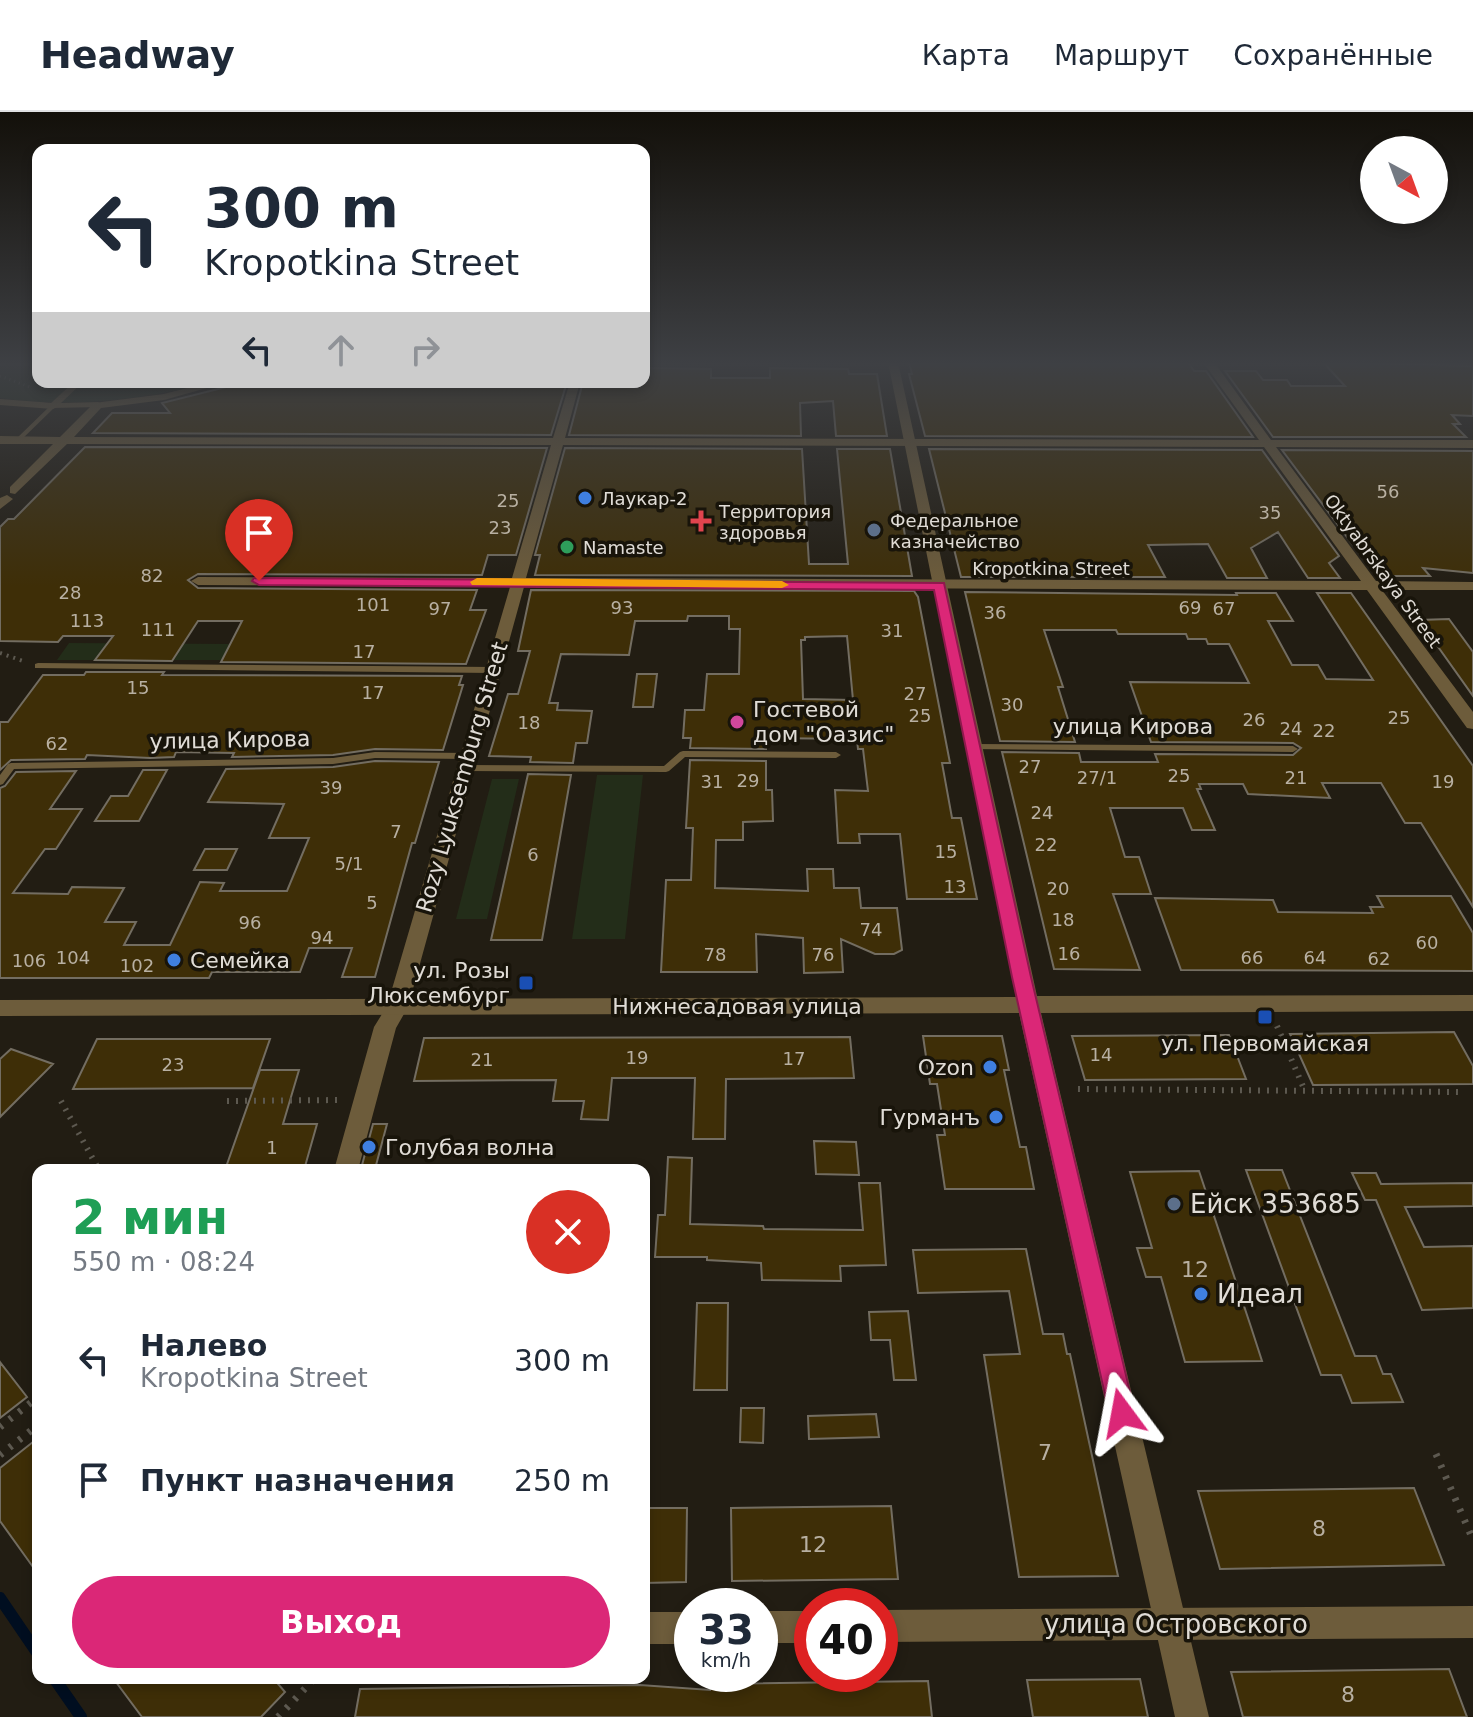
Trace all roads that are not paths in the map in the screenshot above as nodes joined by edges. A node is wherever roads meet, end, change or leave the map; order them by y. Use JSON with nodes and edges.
{"nodes":[{"id":1,"x":21,"y":437,"type":"edge"},
{"id":2,"x":66,"y":437,"type":"edge"},
{"id":3,"x":559,"y":437,"type":"edge"},
{"id":4,"x":909,"y":437,"type":"edge"},
{"id":5,"x":1263,"y":437,"type":"edge"},
{"id":6,"x":18,"y":440,"type":"junction"},
{"id":7,"x":63,"y":440,"type":"junction"},
{"id":8,"x":558,"y":441,"type":"junction"},
{"id":9,"x":910,"y":443,"type":"junction"},
{"id":10,"x":1267,"y":443,"type":"junction"},
{"id":11,"x":1473,"y":444,"type":"edge"},
{"id":12,"x":3,"y":446,"type":"edge"},
{"id":13,"x":7,"y":498,"type":"edge"},
{"id":14,"x":198,"y":581,"type":"dead end"},
{"id":15,"x":518,"y":583,"type":"junction"},
{"id":16,"x":940,"y":586,"type":"junction"},
{"id":17,"x":1372,"y":586,"type":"junction"},
{"id":18,"x":1473,"y":586,"type":"edge"},
{"id":19,"x":38,"y":666,"type":"road end"},
{"id":20,"x":493,"y":670,"type":"junction"},
{"id":21,"x":1470,"y":716,"type":"edge"},
{"id":22,"x":973,"y":747,"type":"junction"},
{"id":23,"x":1293,"y":749,"type":"dead end"},
{"id":24,"x":836,"y":755,"type":"dead end"},
{"id":25,"x":467,"y":762,"type":"junction"},
{"id":26,"x":0,"y":782,"type":"edge"},
{"id":27,"x":1473,"y":1003,"type":"edge"},
{"id":28,"x":1028,"y":1005,"type":"junction"},
{"id":29,"x":397,"y":1007,"type":"junction"},
{"id":30,"x":0,"y":1008,"type":"edge"},
{"id":31,"x":348,"y":1164,"type":"edge"},
{"id":32,"x":1473,"y":1622,"type":"edge"},
{"id":33,"x":1171,"y":1624,"type":"junction"},
{"id":34,"x":898,"y":1626,"type":"edge"},
{"id":35,"x":650,"y":1628,"type":"edge"},
{"id":36,"x":674,"y":1628,"type":"edge"},
{"id":37,"x":1192,"y":1717,"type":"edge"}],
"edges":[{"from":1,"to":6,"type":"lane"},
{"from":2,"to":7,"type":"street"},
{"from":3,"to":8,"type":"street","name":"Rozy Lyuksemburg Street"},
{"from":4,"to":9,"type":"street"},
{"from":5,"to":10,"type":"street","name":"Oktyabrskaya Street"},
{"from":6,"to":7,"type":"street"},
{"from":6,"to":12,"type":"street"},
{"from":7,"to":8,"type":"street"},
{"from":7,"to":13,"type":"street"},
{"from":8,"to":9,"type":"street"},
{"from":8,"to":15,"type":"street","name":"Rozy Lyuksemburg Street"},
{"from":9,"to":10,"type":"street"},
{"from":9,"to":16,"type":"street"},
{"from":10,"to":11,"type":"street"},
{"from":10,"to":17,"type":"street","name":"Oktyabrskaya Street"},
{"from":14,"to":15,"type":"street","name":"Kropotkina Street"},
{"from":15,"to":16,"type":"street","name":"Kropotkina Street"},
{"from":15,"to":20,"type":"street","name":"Rozy Lyuksemburg Street"},
{"from":16,"to":17,"type":"street","name":"Kropotkina Street"},
{"from":16,"to":22,"type":"street"},
{"from":17,"to":18,"type":"street","name":"Kropotkina Street"},
{"from":17,"to":21,"type":"street","name":"Oktyabrskaya Street"},
{"from":19,"to":20,"type":"lane"},
{"from":20,"to":25,"type":"street","name":"Rozy Lyuksemburg Street"},
{"from":22,"to":23,"type":"lane","name":"улица Кирова"},
{"from":22,"to":28,"type":"street"},
{"from":24,"to":25,"type":"lane","name":"улица Кирова"},
{"from":25,"to":26,"type":"lane","name":"улица Кирова"},
{"from":25,"to":29,"type":"street","name":"Rozy Lyuksemburg Street"},
{"from":27,"to":28,"type":"street","name":"Нижнесадовая улица"},
{"from":28,"to":29,"type":"street","name":"Нижнесадовая улица"},
{"from":28,"to":33,"type":"street"},
{"from":29,"to":30,"type":"street","name":"Нижнесадовая улица"},
{"from":29,"to":31,"type":"street","name":"Rozy Lyuksemburg Street"},
{"from":32,"to":33,"type":"street","name":"улица Островского"},
{"from":33,"to":34,"type":"street","name":"улица Островского"},
{"from":33,"to":37,"type":"street"},
{"from":35,"to":36,"type":"street"}]}
